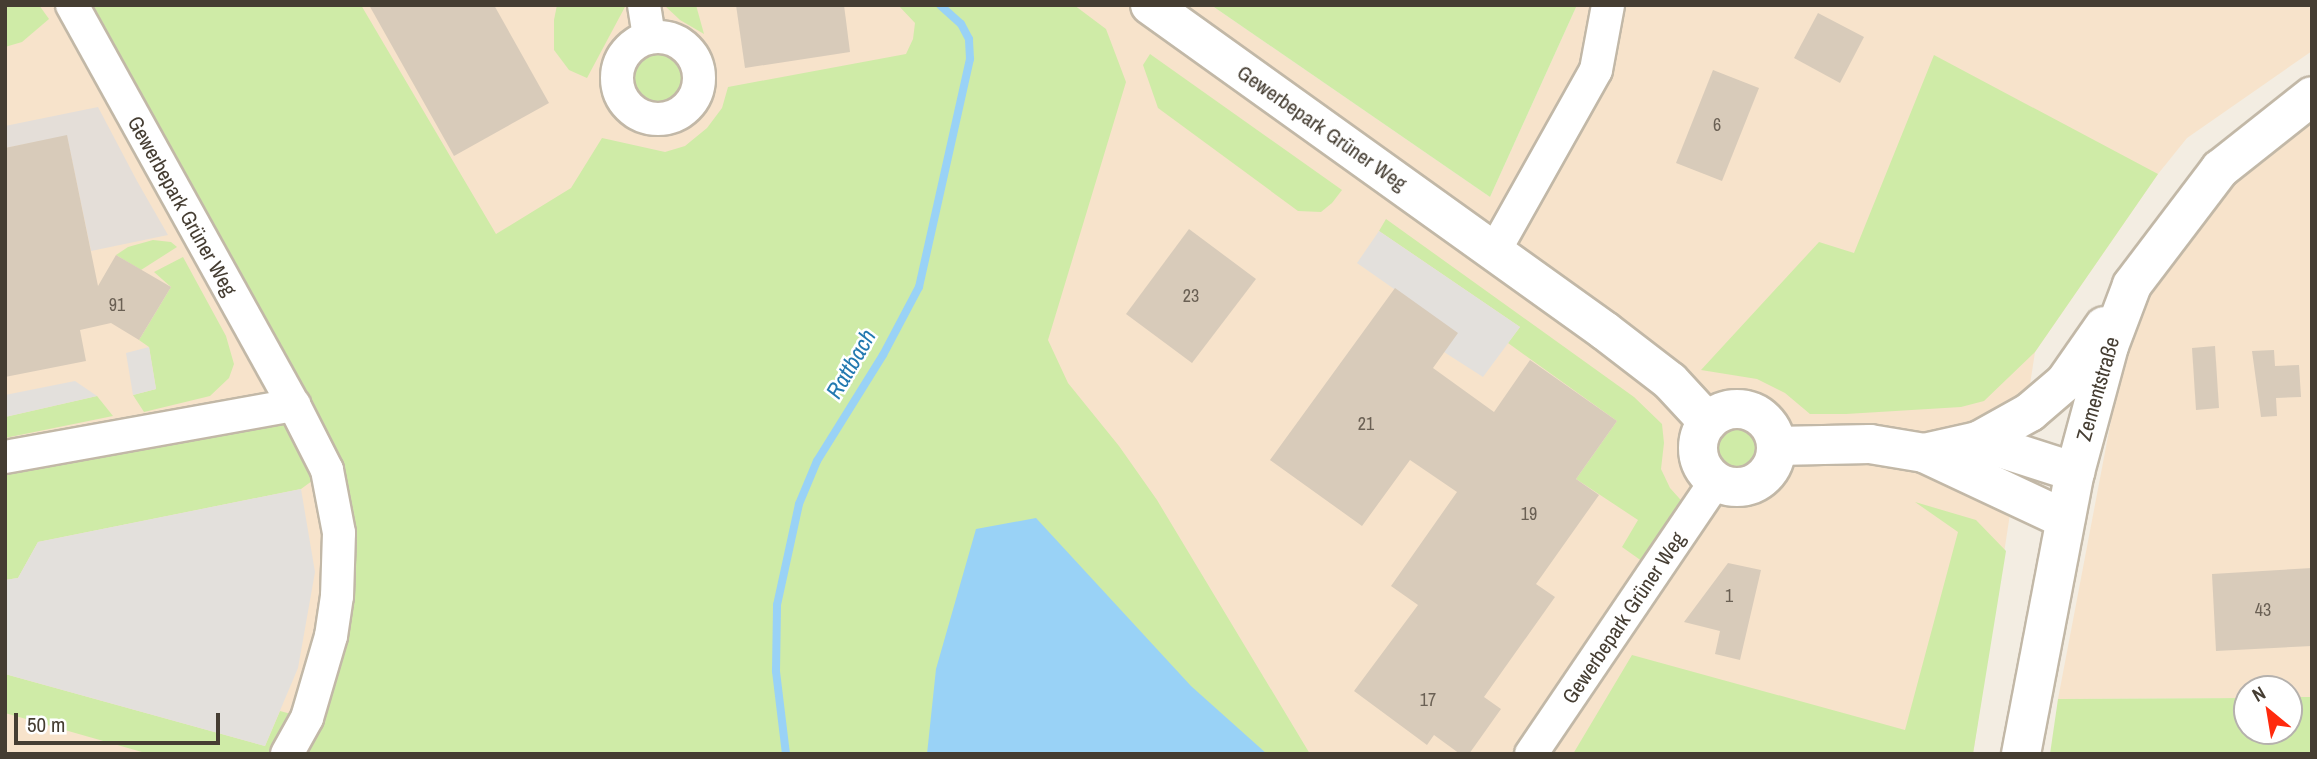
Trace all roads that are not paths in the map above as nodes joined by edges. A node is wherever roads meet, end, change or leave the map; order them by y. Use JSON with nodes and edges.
{"nodes":[{"id":1,"x":72,"y":5,"type":"edge"},
{"id":2,"x":644,"y":5,"type":"edge"},
{"id":3,"x":1150,"y":5,"type":"edge"},
{"id":4,"x":1608,"y":5,"type":"edge"},
{"id":5,"x":649,"y":38,"type":"dead end"},
{"id":6,"x":2312,"y":96,"type":"edge"},
{"id":7,"x":1495,"y":250,"type":"junction"},
{"id":8,"x":2132,"y":285,"type":"junction"},
{"id":9,"x":294,"y":405,"type":"junction"},
{"id":10,"x":1708,"y":422,"type":"junction"},
{"id":11,"x":1978,"y":441,"type":"junction"},
{"id":12,"x":1777,"y":446,"type":"junction"},
{"id":13,"x":1924,"y":453,"type":"junction"},
{"id":14,"x":5,"y":457,"type":"edge"},
{"id":15,"x":2076,"y":472,"type":"junction"},
{"id":16,"x":1716,"y":481,"type":"junction"},
{"id":17,"x":2065,"y":519,"type":"junction"},
{"id":18,"x":287,"y":754,"type":"edge"},
{"id":19,"x":1531,"y":754,"type":"edge"},
{"id":20,"x":2021,"y":754,"type":"edge"}],
"edges":[{"from":1,"to":9,"type":"street","name":"Gewerbepark Grüner Weg"},
{"from":2,"to":5,"type":"street"},
{"from":3,"to":7,"type":"street","name":"Gewerbepark Grüner Weg"},
{"from":4,"to":7,"type":"street"},
{"from":6,"to":8,"type":"street","name":"Zementstraße"},
{"from":7,"to":10,"type":"street","name":"Gewerbepark Grüner Weg"},
{"from":8,"to":11,"type":"street"},
{"from":8,"to":15,"type":"street","name":"Zementstraße"},
{"from":9,"to":14,"type":"street"},
{"from":9,"to":18,"type":"street","name":"Gewerbepark Grüner Weg"},
{"from":10,"to":12,"type":"street"},
{"from":10,"to":16,"type":"street"},
{"from":11,"to":13,"type":"street"},
{"from":11,"to":15,"type":"street"},
{"from":12,"to":13,"type":"street"},
{"from":12,"to":16,"type":"street"},
{"from":13,"to":17,"type":"street"},
{"from":15,"to":17,"type":"street","name":"Zementstraße"},
{"from":16,"to":19,"type":"street","name":"Gewerbepark Grüner Weg"},
{"from":17,"to":20,"type":"street","name":"Zementstraße"}]}
